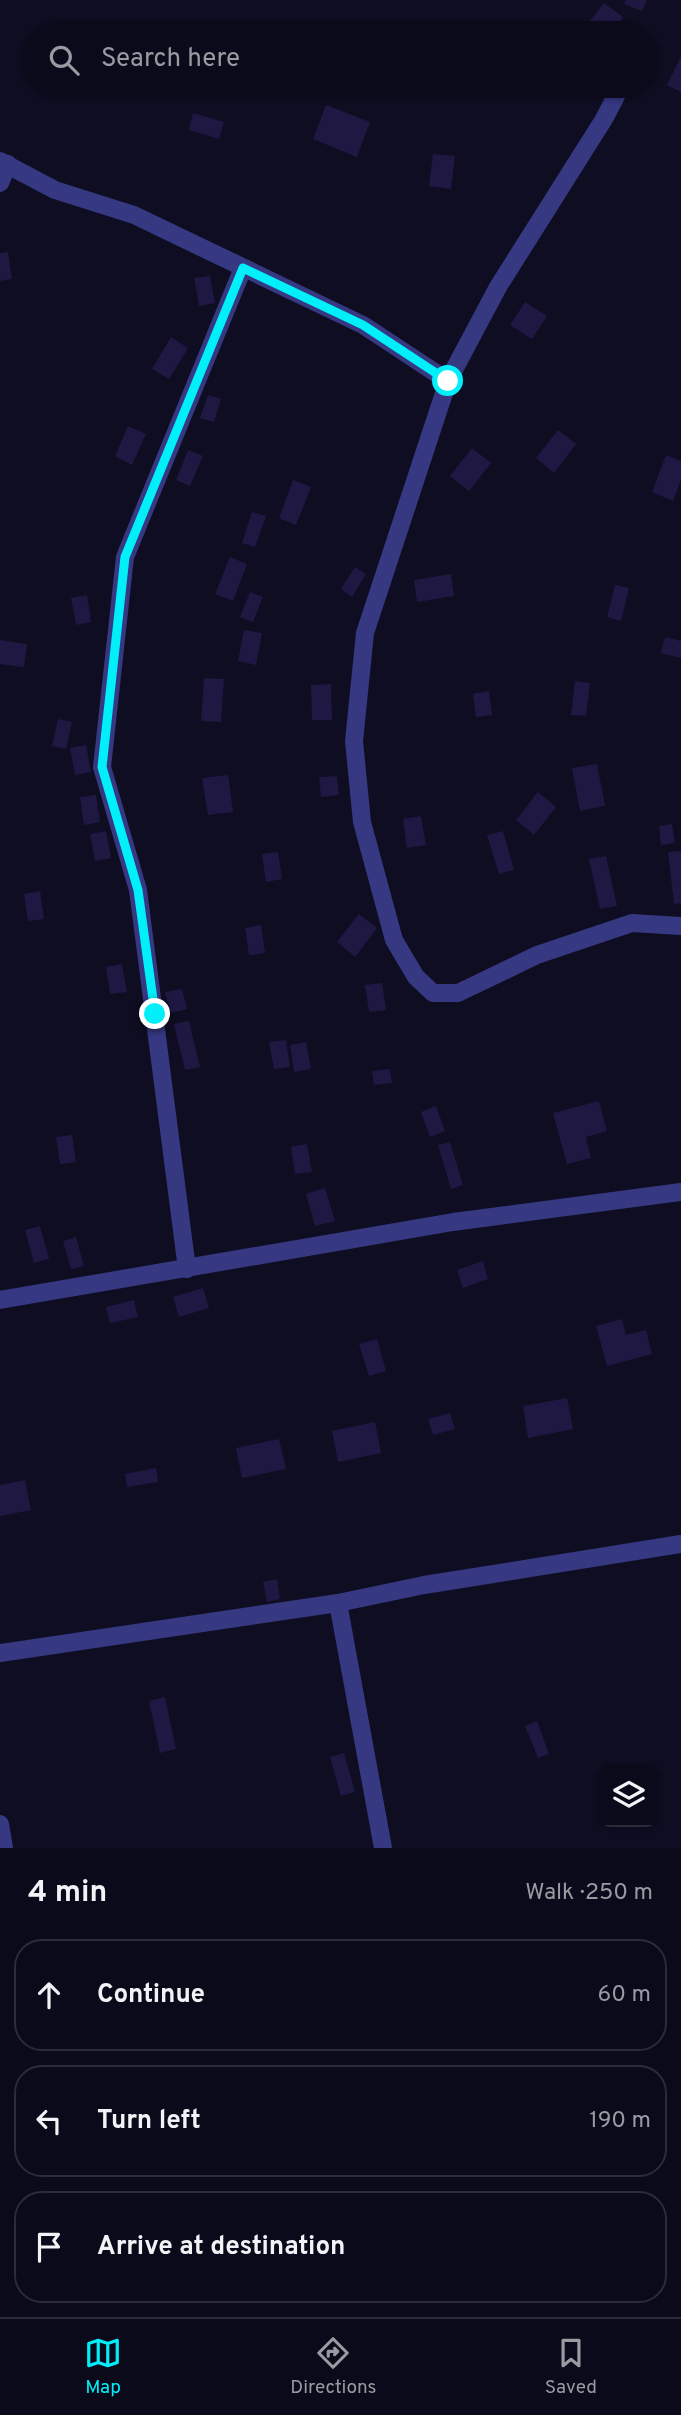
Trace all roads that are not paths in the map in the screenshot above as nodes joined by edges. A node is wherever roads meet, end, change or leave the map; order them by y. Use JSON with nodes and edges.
{"nodes":[{"id":1,"x":615,"y":98,"type":"edge"},
{"id":2,"x":4,"y":163,"type":"edge"},
{"id":3,"x":0,"y":183,"type":"edge"},
{"id":4,"x":243,"y":268,"type":"junction"},
{"id":5,"x":448,"y":381,"type":"junction"},
{"id":6,"x":681,"y":926,"type":"edge"},
{"id":7,"x":681,"y":1192,"type":"edge"},
{"id":8,"x":187,"y":1269,"type":"junction"},
{"id":9,"x":0,"y":1300,"type":"edge"},
{"id":10,"x":681,"y":1544,"type":"edge"},
{"id":11,"x":338,"y":1603,"type":"junction"},
{"id":12,"x":0,"y":1653,"type":"edge"},
{"id":13,"x":0,"y":1824,"type":"edge"},
{"id":14,"x":4,"y":1848,"type":"edge"},
{"id":15,"x":383,"y":1848,"type":"edge"}],
"edges":[{"from":1,"to":5,"type":"street"},
{"from":2,"to":3,"type":"street"},
{"from":2,"to":4,"type":"street"},
{"from":4,"to":5,"type":"street"},
{"from":4,"to":8,"type":"street"},
{"from":5,"to":6,"type":"street"},
{"from":7,"to":8,"type":"street"},
{"from":8,"to":9,"type":"street"},
{"from":10,"to":11,"type":"street"},
{"from":11,"to":12,"type":"street"},
{"from":11,"to":15,"type":"street"},
{"from":13,"to":14,"type":"street"}]}
